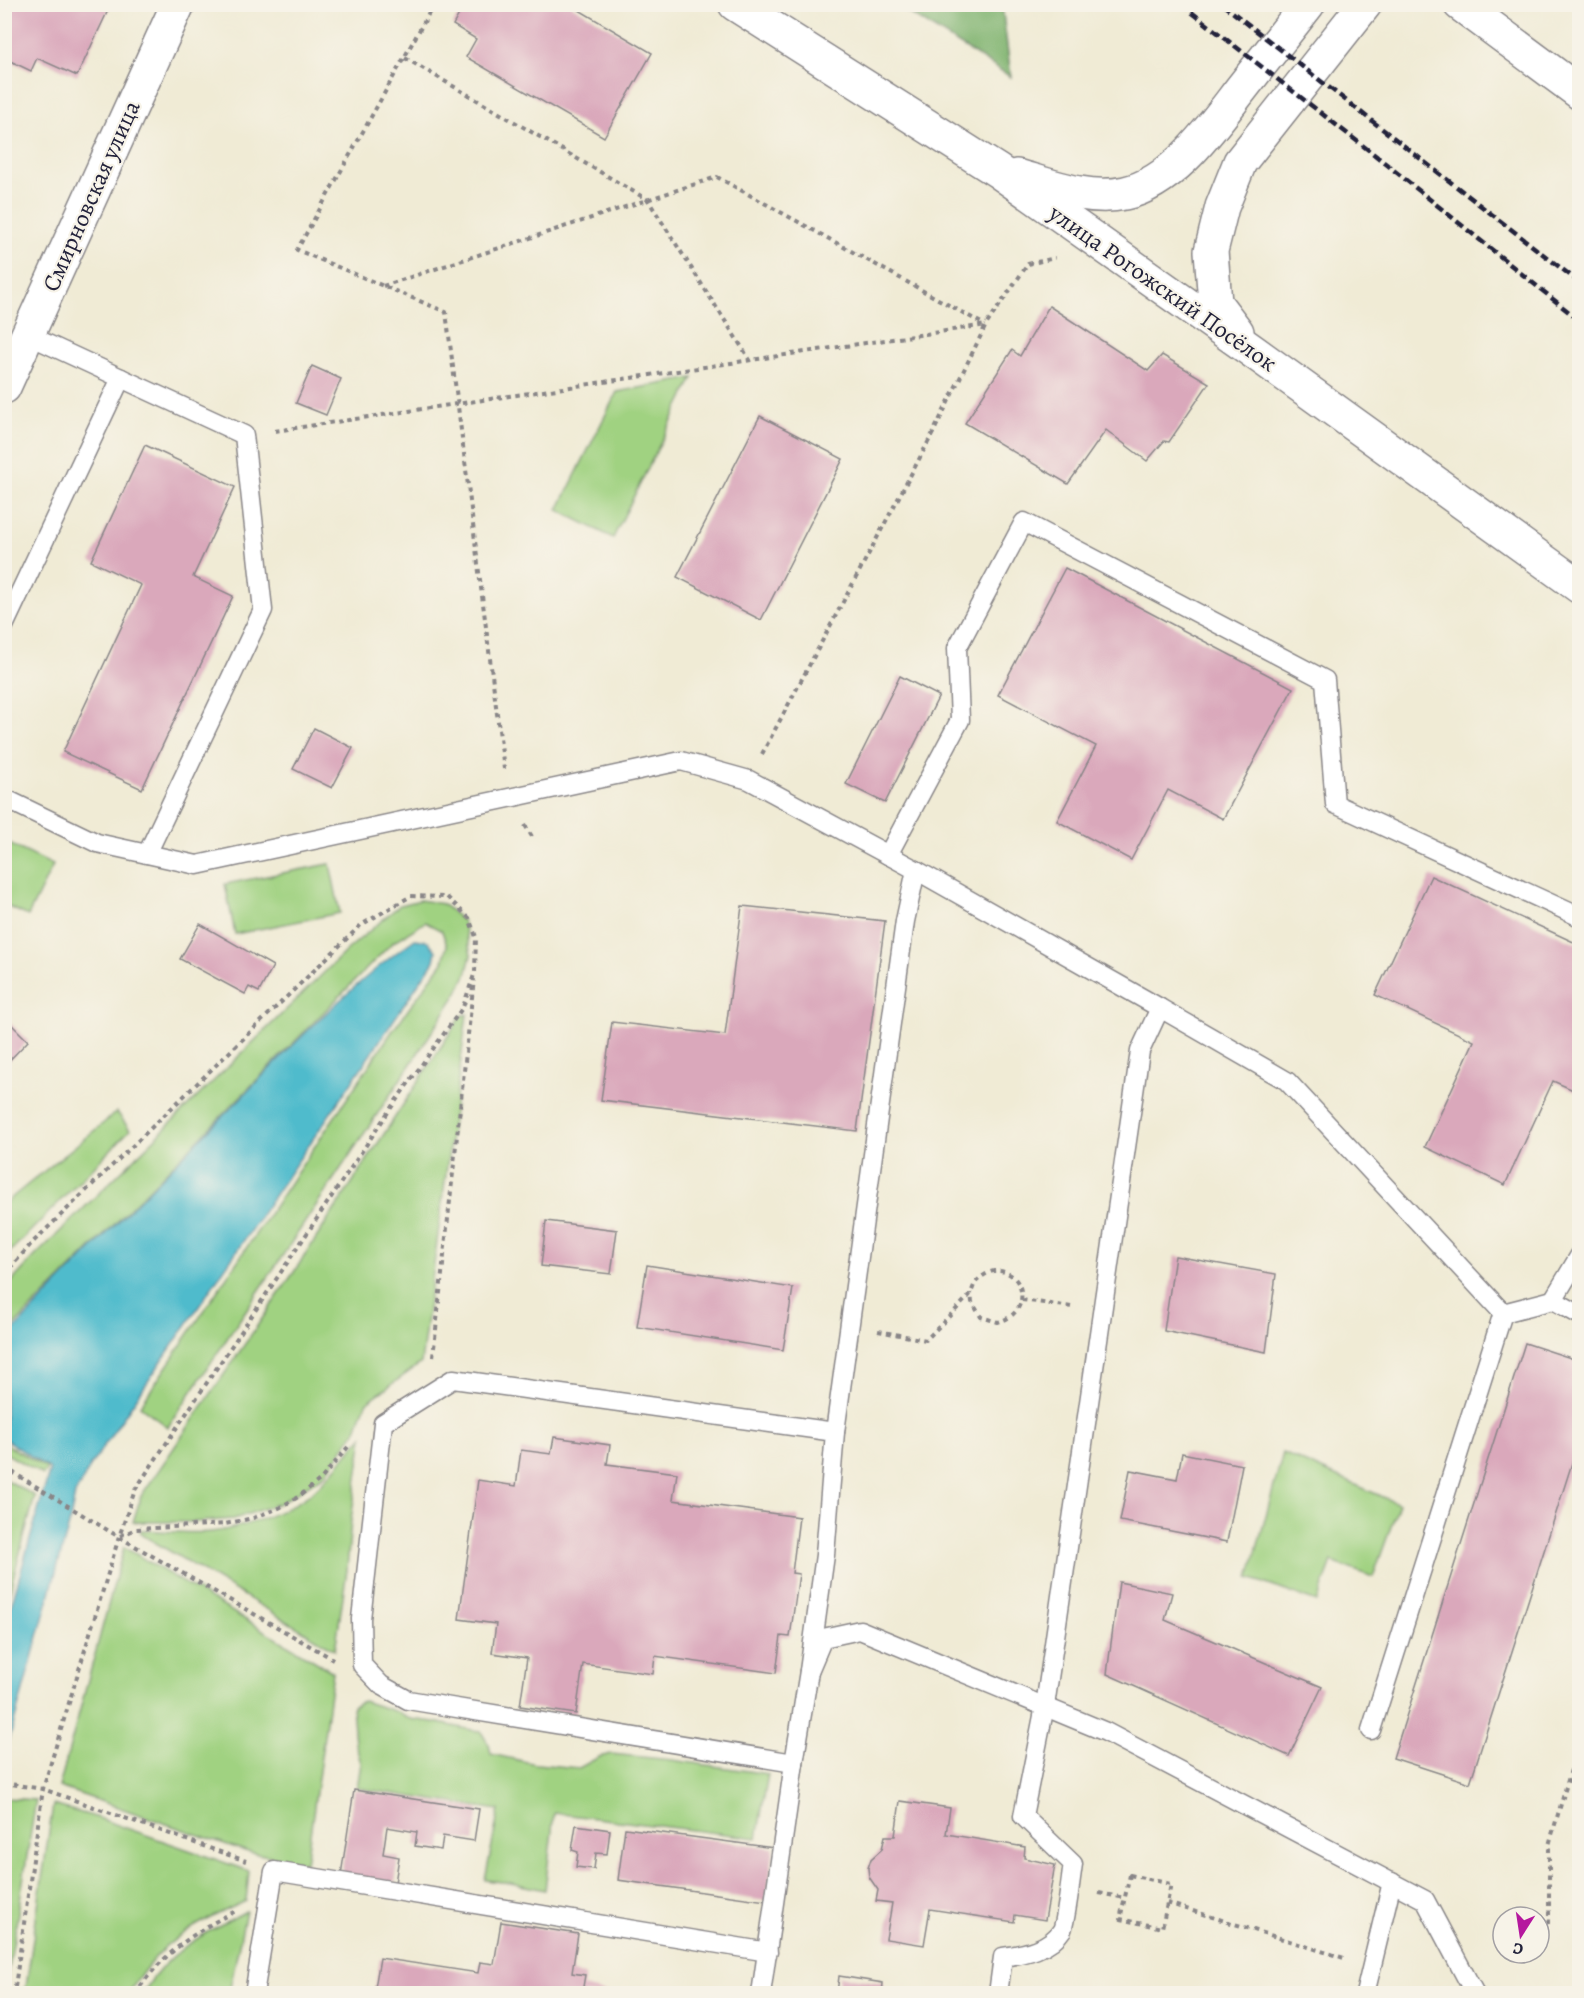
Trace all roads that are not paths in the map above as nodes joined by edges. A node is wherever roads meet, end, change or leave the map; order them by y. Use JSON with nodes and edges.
{"nodes":[{"id":1,"x":178,"y":4,"type":"edge"},
{"id":2,"x":735,"y":4,"type":"edge"},
{"id":3,"x":1308,"y":4,"type":"edge"},
{"id":4,"x":1365,"y":4,"type":"edge"},
{"id":5,"x":1460,"y":4,"type":"edge"},
{"id":6,"x":1580,"y":93,"type":"edge"},
{"id":7,"x":998,"y":171,"type":"junction"},
{"id":8,"x":28,"y":335,"type":"junction"},
{"id":9,"x":1251,"y":350,"type":"junction"},
{"id":10,"x":121,"y":378,"type":"junction"},
{"id":11,"x":4,"y":387,"type":"edge"},
{"id":12,"x":1580,"y":587,"type":"edge"},
{"id":13,"x":4,"y":627,"type":"edge"},
{"id":14,"x":4,"y":798,"type":"edge"},
{"id":15,"x":147,"y":854,"type":"junction"},
{"id":16,"x":888,"y":855,"type":"junction"},
{"id":17,"x":916,"y":870,"type":"junction"},
{"id":18,"x":1580,"y":917,"type":"edge"},
{"id":19,"x":1161,"y":1008,"type":"junction"},
{"id":20,"x":1580,"y":1255,"type":"edge"},
{"id":21,"x":1553,"y":1300,"type":"junction"},
{"id":22,"x":1503,"y":1313,"type":"junction"},
{"id":23,"x":1580,"y":1315,"type":"edge"},
{"id":24,"x":835,"y":1432,"type":"junction"},
{"id":25,"x":809,"y":1671,"type":"junction"},
{"id":26,"x":1045,"y":1706,"type":"junction"},
{"id":27,"x":1371,"y":1730,"type":"dead end"},
{"id":28,"x":794,"y":1763,"type":"junction"},
{"id":29,"x":1392,"y":1882,"type":"junction"},
{"id":30,"x":768,"y":1952,"type":"junction"},
{"id":31,"x":254,"y":1994,"type":"edge"},
{"id":32,"x":761,"y":1994,"type":"edge"},
{"id":33,"x":998,"y":1994,"type":"edge"},
{"id":34,"x":1365,"y":1994,"type":"edge"},
{"id":35,"x":1476,"y":1994,"type":"edge"}],
"edges":[{"from":1,"to":8,"type":"street","name":"Смирновская улица"},
{"from":2,"to":7,"type":"street","name":"улица Рогожский Посёлок"},
{"from":3,"to":7,"type":"street"},
{"from":4,"to":9,"type":"street"},
{"from":5,"to":6,"type":"street"},
{"from":7,"to":9,"type":"street","name":"улица Рогожский Посёлок"},
{"from":8,"to":10,"type":"lane"},
{"from":8,"to":11,"type":"street","name":"Смирновская улица"},
{"from":9,"to":12,"type":"street","name":"улица Рогожский Посёлок"},
{"from":10,"to":13,"type":"lane"},
{"from":10,"to":15,"type":"lane"},
{"from":14,"to":15,"type":"lane"},
{"from":15,"to":16,"type":"lane"},
{"from":16,"to":17,"type":"lane"},
{"from":16,"to":18,"type":"lane"},
{"from":17,"to":19,"type":"lane"},
{"from":17,"to":24,"type":"lane"},
{"from":19,"to":22,"type":"lane"},
{"from":19,"to":26,"type":"lane"},
{"from":20,"to":21,"type":"lane"},
{"from":21,"to":22,"type":"lane"},
{"from":21,"to":23,"type":"lane"},
{"from":22,"to":27,"type":"lane"},
{"from":24,"to":25,"type":"lane"},
{"from":24,"to":28,"type":"lane"},
{"from":25,"to":26,"type":"lane"},
{"from":25,"to":28,"type":"lane"},
{"from":26,"to":29,"type":"lane"},
{"from":26,"to":33,"type":"lane"},
{"from":28,"to":30,"type":"lane"},
{"from":29,"to":34,"type":"lane"},
{"from":29,"to":35,"type":"lane"},
{"from":30,"to":31,"type":"lane"},
{"from":30,"to":32,"type":"lane"}]}
